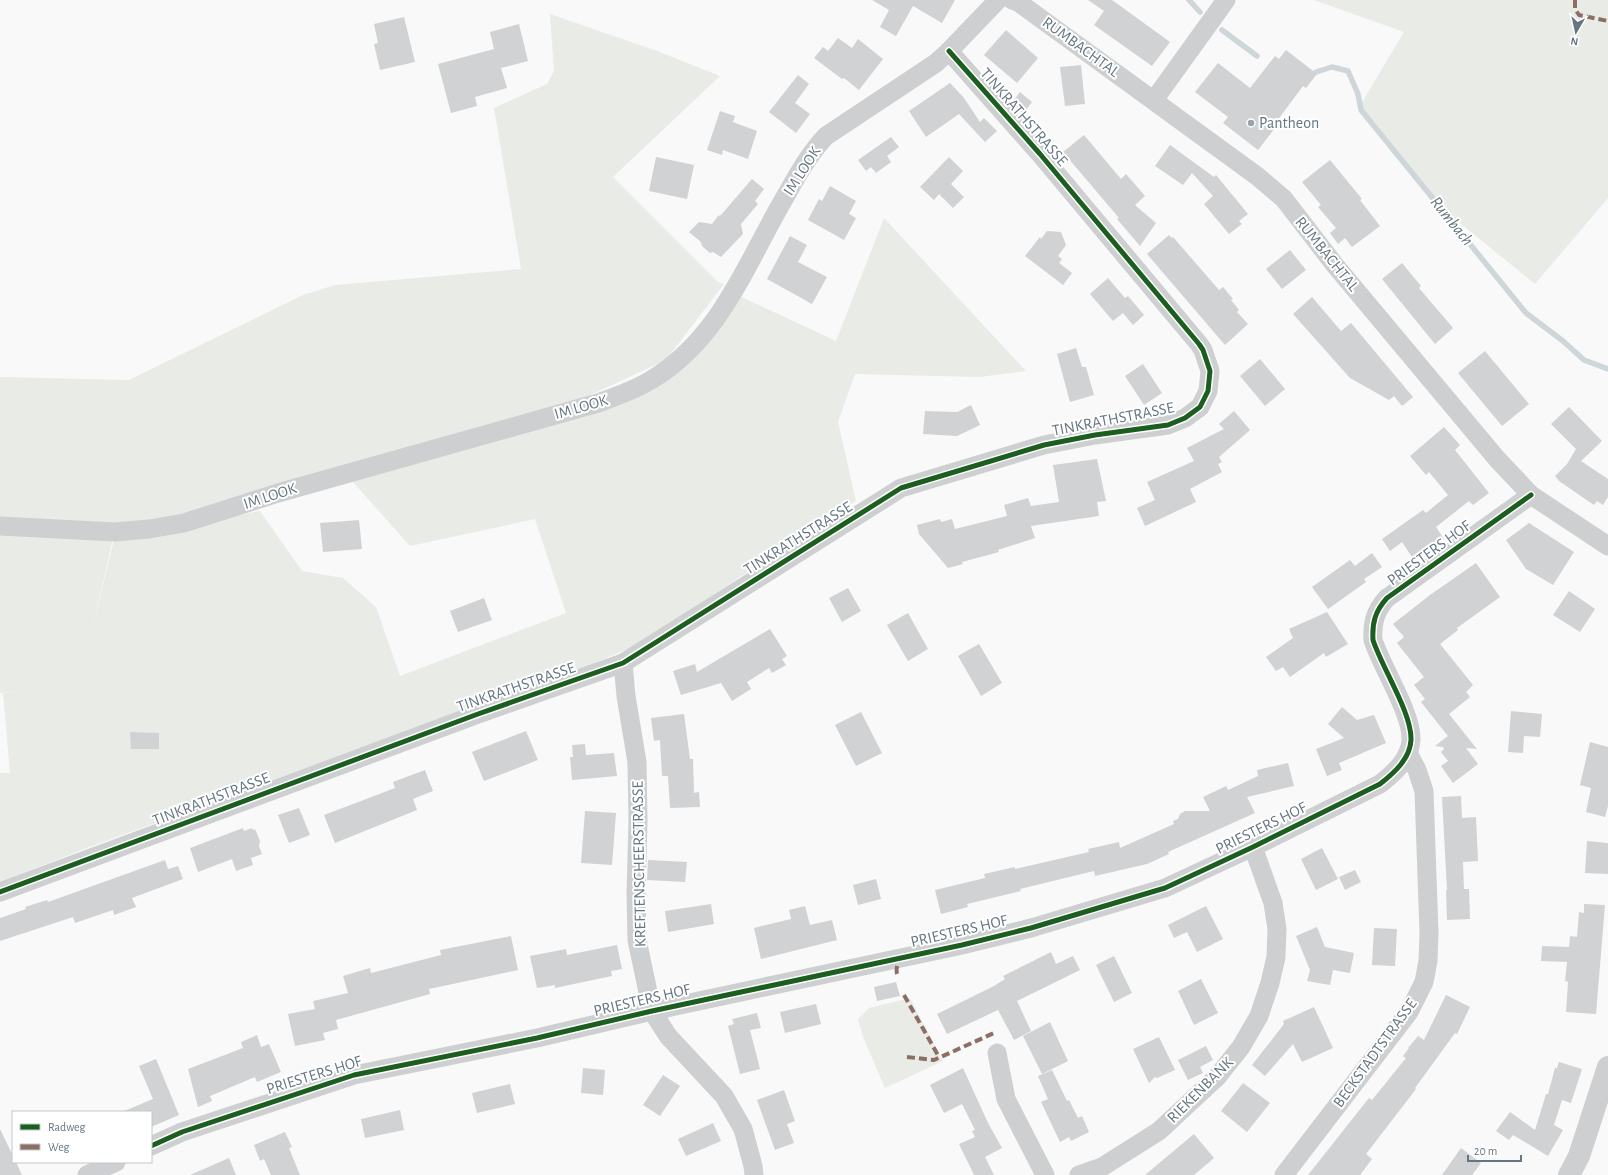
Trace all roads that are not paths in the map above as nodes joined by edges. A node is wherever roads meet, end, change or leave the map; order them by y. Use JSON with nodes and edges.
{"nodes":[{"id":1,"x":998,"y":0,"type":"edge"},
{"id":2,"x":1012,"y":0,"type":"edge"},
{"id":3,"x":1226,"y":0,"type":"edge"},
{"id":4,"x":949,"y":51,"type":"junction"},
{"id":5,"x":1154,"y":100,"type":"junction"},
{"id":6,"x":1531,"y":495,"type":"junction"},
{"id":7,"x":0,"y":526,"type":"edge"},
{"id":8,"x":1608,"y":546,"type":"edge"},
{"id":9,"x":623,"y":664,"type":"junction"},
{"id":10,"x":1408,"y":753,"type":"junction"},
{"id":11,"x":1253,"y":847,"type":"junction"},
{"id":12,"x":0,"y":892,"type":"edge"},
{"id":13,"x":652,"y":1011,"type":"junction"},
{"id":14,"x":997,"y":1053,"type":"dead end"},
{"id":15,"x":1608,"y":1067,"type":"edge"},
{"id":16,"x":152,"y":1146,"type":"edge"},
{"id":17,"x":114,"y":1163,"type":"edge"},
{"id":18,"x":87,"y":1175,"type":"edge"},
{"id":19,"x":754,"y":1175,"type":"edge"},
{"id":20,"x":1045,"y":1175,"type":"edge"},
{"id":21,"x":1079,"y":1175,"type":"edge"},
{"id":22,"x":1284,"y":1175,"type":"edge"},
{"id":23,"x":1569,"y":1175,"type":"edge"}],
"edges":[{"from":1,"to":4,"type":"street","name":"IM LOOK"},
{"from":2,"to":5,"type":"street","name":"RUMBACHTAL"},
{"from":3,"to":5,"type":"street"},
{"from":4,"to":7,"type":"street","name":"IM LOOK"},
{"from":4,"to":9,"type":"street","name":"TINKRATHSTRASSE"},
{"from":5,"to":6,"type":"street","name":"RUMBACHTAL"},
{"from":6,"to":8,"type":"street","name":"RUMBACHTAL"},
{"from":6,"to":10,"type":"street","name":"PRIESTERS HOF"},
{"from":9,"to":12,"type":"street","name":"TINKRATHSTRASSE"},
{"from":9,"to":13,"type":"street","name":"KREFTENSCHEERSTRASSE"},
{"from":10,"to":11,"type":"street","name":"PRIESTERS HOF"},
{"from":10,"to":22,"type":"street","name":"BECKSTADTSTRASSE"},
{"from":11,"to":13,"type":"street","name":"PRIESTERS HOF"},
{"from":11,"to":21,"type":"street","name":"RIEKENBANK"},
{"from":13,"to":16,"type":"street","name":"PRIESTERS HOF"},
{"from":13,"to":19,"type":"street","name":"KREFTENSCHEERSTRASSE"},
{"from":14,"to":20,"type":"street"},
{"from":15,"to":23,"type":"street"},
{"from":17,"to":18,"type":"street"}]}
